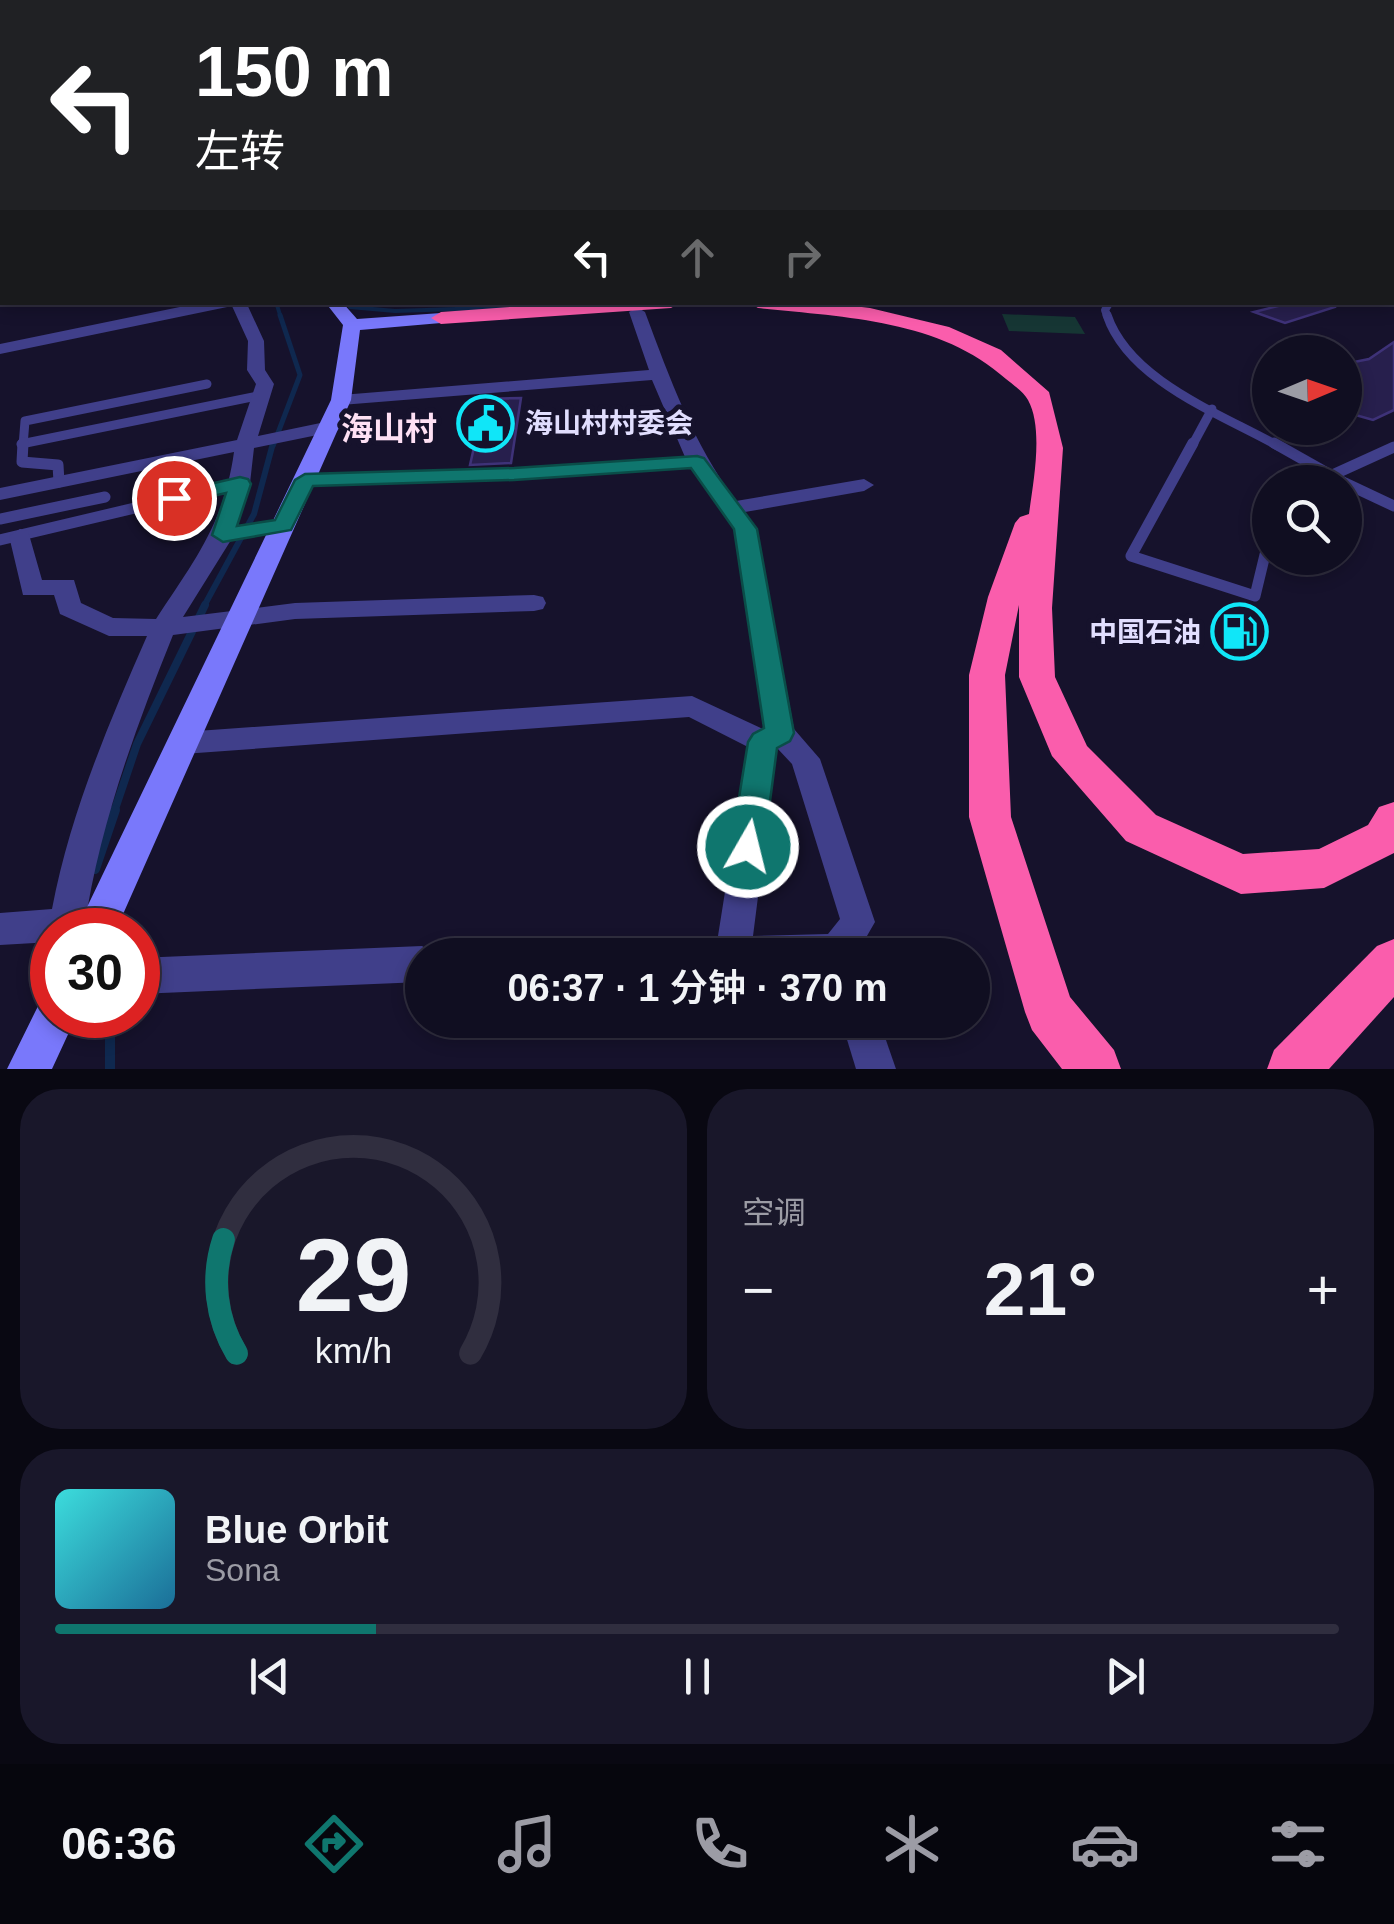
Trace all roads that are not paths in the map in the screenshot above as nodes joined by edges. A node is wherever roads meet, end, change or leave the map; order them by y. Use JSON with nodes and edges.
{"nodes":[{"id":1,"x":214,"y":305,"type":"edge"},
{"id":2,"x":239,"y":305,"type":"edge"},
{"id":3,"x":336,"y":305,"type":"edge"},
{"id":4,"x":628,"y":305,"type":"edge"},
{"id":5,"x":786,"y":305,"type":"edge"},
{"id":6,"x":1108,"y":305,"type":"edge"},
{"id":7,"x":631,"y":306,"type":"edge"},
{"id":8,"x":441,"y":318,"type":"joint"},
{"id":9,"x":352,"y":324,"type":"junction"},
{"id":10,"x":0,"y":349,"type":"edge"},
{"id":11,"x":660,"y":374,"type":"junction"},
{"id":12,"x":207,"y":384,"type":"dead end"},
{"id":13,"x":264,"y":394,"type":"junction"},
{"id":14,"x":341,"y":400,"type":"junction"},
{"id":15,"x":1212,"y":409,"type":"junction"},
{"id":16,"x":330,"y":427,"type":"junction"},
{"id":17,"x":255,"y":443,"type":"junction"},
{"id":18,"x":22,"y":444,"type":"junction"},
{"id":19,"x":1394,"y":447,"type":"edge"},
{"id":20,"x":697,"y":462,"type":"junction"},
{"id":21,"x":1311,"y":465,"type":"edge"},
{"id":22,"x":1354,"y":465,"type":"edge"},
{"id":23,"x":102,"y":473,"type":"junction"},
{"id":24,"x":305,"y":480,"type":"junction"},
{"id":25,"x":59,"y":482,"type":"junction"},
{"id":26,"x":1044,"y":482,"type":"junction"},
{"id":27,"x":240,"y":484,"type":"junction"},
{"id":28,"x":864,"y":485,"type":"dead end"},
{"id":29,"x":1362,"y":491,"type":"edge"},
{"id":30,"x":0,"y":494,"type":"edge"},
{"id":31,"x":105,"y":497,"type":"junction"},
{"id":32,"x":1394,"y":506,"type":"edge"},
{"id":33,"x":732,"y":508,"type":"junction"},
{"id":34,"x":108,"y":513,"type":"junction"},
{"id":35,"x":0,"y":519,"type":"edge"},
{"id":36,"x":272,"y":527,"type":"junction"},
{"id":37,"x":226,"y":534,"type":"junction"},
{"id":38,"x":10,"y":538,"type":"edge"},
{"id":39,"x":1261,"y":575,"type":"edge"},
{"id":40,"x":534,"y":603,"type":"dead end"},
{"id":41,"x":225,"y":622,"type":"junction"},
{"id":42,"x":170,"y":627,"type":"junction"},
{"id":43,"x":771,"y":738,"type":"junction"},
{"id":44,"x":183,"y":743,"type":"junction"},
{"id":45,"x":1394,"y":820,"type":"edge"},
{"id":46,"x":76,"y":908,"type":"edge"},
{"id":47,"x":88,"y":908,"type":"edge"},
{"id":48,"x":0,"y":929,"type":"edge"},
{"id":49,"x":30,"y":929,"type":"edge"},
{"id":50,"x":735,"y":938,"type":"edge"},
{"id":51,"x":848,"y":938,"type":"edge"},
{"id":52,"x":1394,"y":962,"type":"edge"},
{"id":53,"x":405,"y":965,"type":"edge"},
{"id":54,"x":160,"y":975,"type":"edge"},
{"id":55,"x":44,"y":1038,"type":"edge"},
{"id":56,"x":866,"y":1038,"type":"edge"},
{"id":57,"x":29,"y":1069,"type":"edge"},
{"id":58,"x":876,"y":1069,"type":"edge"},
{"id":59,"x":1094,"y":1069,"type":"edge"},
{"id":60,"x":1293,"y":1069,"type":"edge"}],
"edges":[{"from":1,"to":10,"type":"street"},
{"from":2,"to":13,"type":"street"},
{"from":3,"to":9,"type":"street"},
{"from":4,"to":8,"type":"highway"},
{"from":5,"to":26,"type":"highway"},
{"from":6,"to":15,"type":"lane"},
{"from":7,"to":11,"type":"street"},
{"from":8,"to":9,"type":"street"},
{"from":9,"to":14,"type":"street"},
{"from":11,"to":14,"type":"street"},
{"from":11,"to":20,"type":"street"},
{"from":12,"to":18,"type":"lane"},
{"from":13,"to":17,"type":"street"},
{"from":13,"to":18,"type":"lane"},
{"from":14,"to":16,"type":"street"},
{"from":15,"to":21,"type":"lane"},
{"from":15,"to":39,"type":"lane"},
{"from":16,"to":17,"type":"street"},
{"from":16,"to":24,"type":"street"},
{"from":17,"to":23,"type":"street"},
{"from":17,"to":27,"type":"street"},
{"from":18,"to":25,"type":"lane"},
{"from":19,"to":22,"type":"lane"},
{"from":20,"to":24,"type":"street"},
{"from":20,"to":33,"type":"street"},
{"from":23,"to":25,"type":"street"},
{"from":23,"to":31,"type":"lane"},
{"from":24,"to":36,"type":"street"},
{"from":25,"to":30,"type":"street"},
{"from":26,"to":45,"type":"highway"},
{"from":26,"to":59,"type":"highway"},
{"from":27,"to":34,"type":"lane"},
{"from":27,"to":37,"type":"street"},
{"from":28,"to":33,"type":"street"},
{"from":29,"to":32,"type":"lane"},
{"from":31,"to":34,"type":"lane"},
{"from":31,"to":35,"type":"lane"},
{"from":33,"to":43,"type":"street"},
{"from":34,"to":38,"type":"lane"},
{"from":36,"to":37,"type":"street"},
{"from":36,"to":41,"type":"street"},
{"from":37,"to":42,"type":"street"},
{"from":38,"to":42,"type":"street"},
{"from":40,"to":41,"type":"street"},
{"from":41,"to":42,"type":"street"},
{"from":41,"to":44,"type":"street"},
{"from":42,"to":46,"type":"street"},
{"from":43,"to":44,"type":"street"},
{"from":43,"to":50,"type":"street"},
{"from":43,"to":51,"type":"street"},
{"from":44,"to":47,"type":"street"},
{"from":48,"to":49,"type":"street"},
{"from":52,"to":60,"type":"highway"},
{"from":53,"to":54,"type":"street"},
{"from":55,"to":57,"type":"street"},
{"from":56,"to":58,"type":"street"}]}
